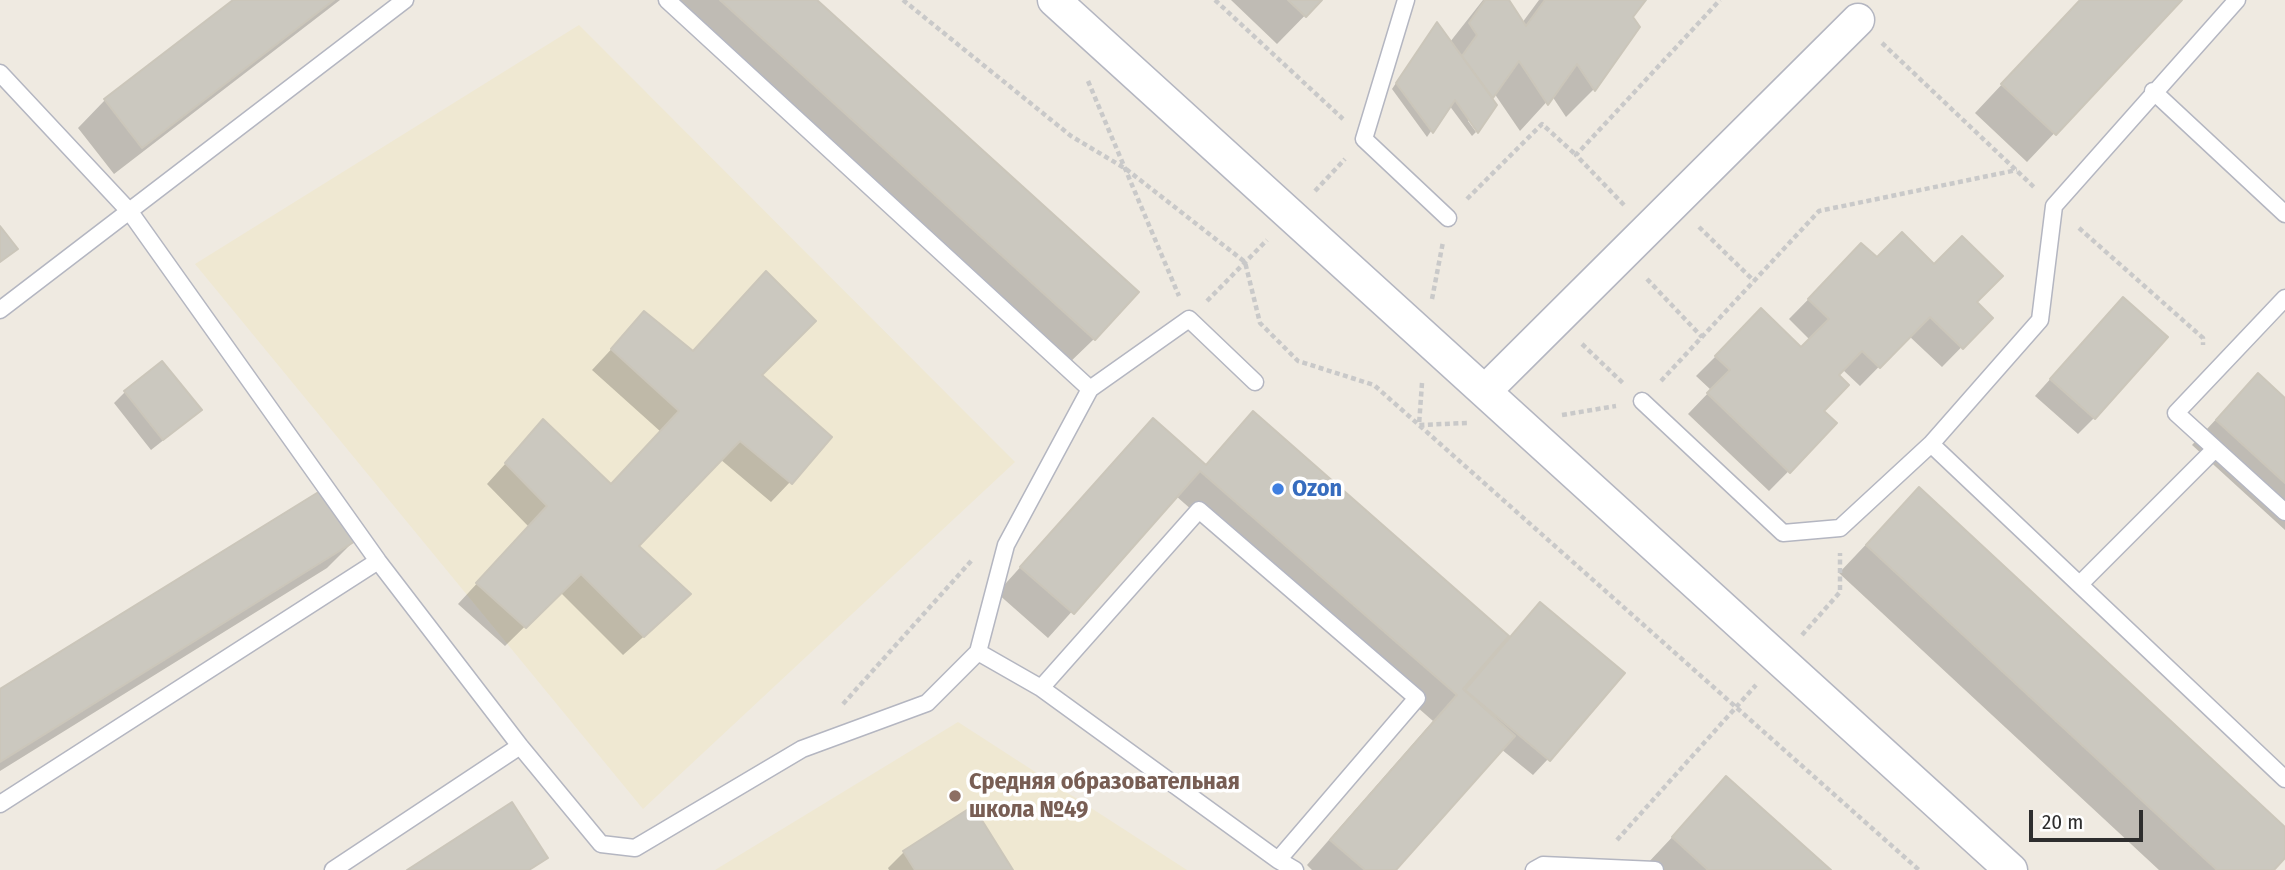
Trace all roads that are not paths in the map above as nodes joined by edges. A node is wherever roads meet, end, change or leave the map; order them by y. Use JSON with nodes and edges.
{"nodes":[{"id":1,"x":405,"y":0,"type":"edge"},
{"id":2,"x":667,"y":0,"type":"edge"},
{"id":3,"x":1054,"y":0,"type":"edge"},
{"id":4,"x":1406,"y":0,"type":"edge"},
{"id":5,"x":2237,"y":0,"type":"edge"},
{"id":6,"x":1858,"y":20,"type":"road end"},
{"id":7,"x":0,"y":73,"type":"edge"},
{"id":8,"x":2154,"y":92,"type":"junction"},
{"id":9,"x":130,"y":212,"type":"junction"},
{"id":10,"x":2285,"y":214,"type":"edge"},
{"id":11,"x":1448,"y":218,"type":"road end"},
{"id":12,"x":2285,"y":298,"type":"edge"},
{"id":13,"x":0,"y":310,"type":"edge"},
{"id":14,"x":1255,"y":382,"type":"dead end"},
{"id":15,"x":1090,"y":389,"type":"junction"},
{"id":16,"x":1485,"y":391,"type":"junction"},
{"id":17,"x":1642,"y":401,"type":"road end"},
{"id":18,"x":1931,"y":444,"type":"junction"},
{"id":19,"x":2215,"y":449,"type":"junction"},
{"id":20,"x":2285,"y":512,"type":"edge"},
{"id":21,"x":378,"y":561,"type":"junction"},
{"id":22,"x":2080,"y":584,"type":"junction"},
{"id":23,"x":978,"y":652,"type":"junction"},
{"id":24,"x":1041,"y":688,"type":"junction"},
{"id":25,"x":520,"y":746,"type":"junction"},
{"id":26,"x":2285,"y":779,"type":"edge"},
{"id":27,"x":0,"y":804,"type":"edge"},
{"id":28,"x":1278,"y":860,"type":"junction"},
{"id":29,"x":333,"y":870,"type":"edge"},
{"id":30,"x":1295,"y":870,"type":"edge"},
{"id":31,"x":1534,"y":870,"type":"edge"},
{"id":32,"x":1655,"y":870,"type":"edge"},
{"id":33,"x":2011,"y":870,"type":"edge"}],
"edges":[{"from":1,"to":9,"type":"lane"},
{"from":2,"to":15,"type":"lane"},
{"from":3,"to":16,"type":"street"},
{"from":4,"to":11,"type":"lane"},
{"from":5,"to":8,"type":"lane"},
{"from":6,"to":16,"type":"street"},
{"from":7,"to":9,"type":"lane"},
{"from":8,"to":10,"type":"lane"},
{"from":8,"to":18,"type":"lane"},
{"from":9,"to":13,"type":"lane"},
{"from":9,"to":21,"type":"lane"},
{"from":12,"to":19,"type":"lane"},
{"from":14,"to":15,"type":"lane"},
{"from":15,"to":23,"type":"lane"},
{"from":16,"to":33,"type":"street"},
{"from":17,"to":18,"type":"lane"},
{"from":18,"to":22,"type":"lane"},
{"from":19,"to":20,"type":"lane"},
{"from":19,"to":22,"type":"lane"},
{"from":21,"to":25,"type":"lane"},
{"from":21,"to":27,"type":"lane"},
{"from":22,"to":26,"type":"lane"},
{"from":23,"to":24,"type":"lane"},
{"from":23,"to":25,"type":"lane"},
{"from":24,"to":28,"type":"lane"},
{"from":24,"to":28,"type":"lane"},
{"from":25,"to":29,"type":"lane"},
{"from":28,"to":30,"type":"lane"},
{"from":31,"to":32,"type":"lane"}]}
